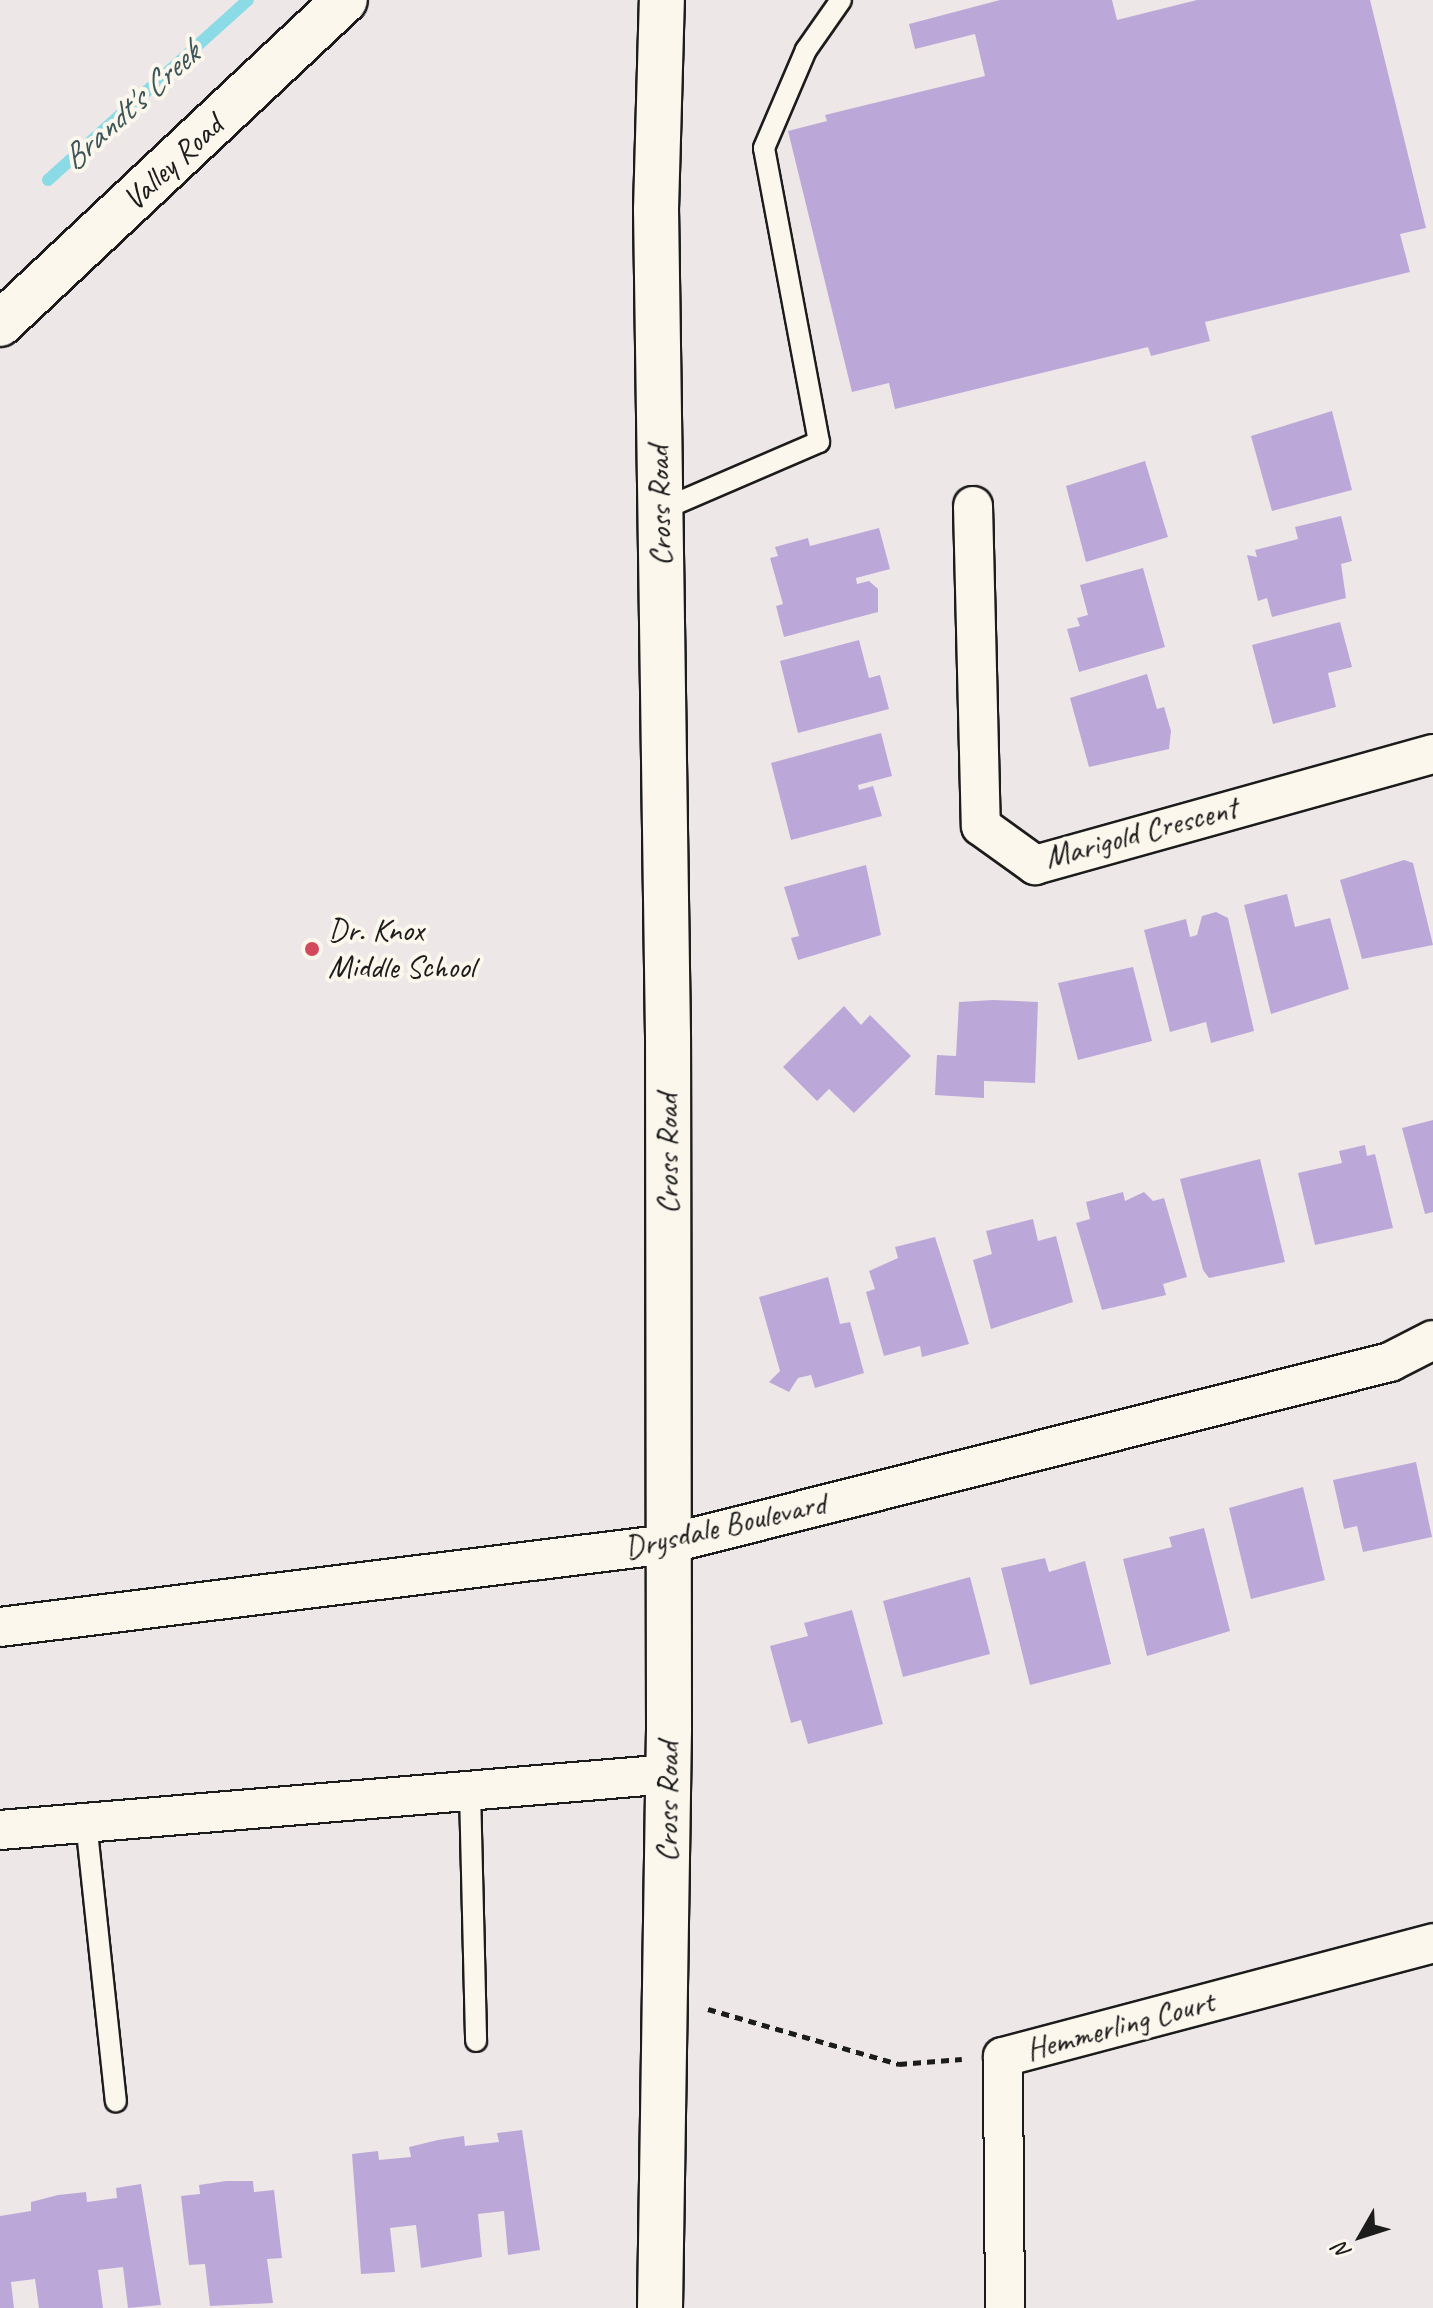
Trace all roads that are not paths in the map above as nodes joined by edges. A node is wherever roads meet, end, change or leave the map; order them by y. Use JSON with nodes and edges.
{"nodes":[{"id":1,"x":345,"y":0,"type":"edge"},
{"id":2,"x":662,"y":0,"type":"edge"},
{"id":3,"x":841,"y":0,"type":"edge"},
{"id":4,"x":0,"y":324,"type":"edge"},
{"id":5,"x":973,"y":506,"type":"dead end"},
{"id":6,"x":661,"y":510,"type":"junction"},
{"id":7,"x":1433,"y":754,"type":"edge"},
{"id":8,"x":1433,"y":1340,"type":"edge"},
{"id":9,"x":668,"y":1544,"type":"junction"},
{"id":10,"x":0,"y":1627,"type":"edge"},
{"id":11,"x":669,"y":1774,"type":"junction"},
{"id":12,"x":470,"y":1791,"type":"junction"},
{"id":13,"x":86,"y":1822,"type":"junction"},
{"id":14,"x":0,"y":1830,"type":"edge"},
{"id":15,"x":1433,"y":1943,"type":"edge"},
{"id":16,"x":476,"y":2041,"type":"dead end"},
{"id":17,"x":116,"y":2101,"type":"dead end"},
{"id":18,"x":660,"y":2308,"type":"edge"},
{"id":19,"x":1005,"y":2308,"type":"edge"}],
"edges":[{"from":1,"to":4,"type":"street","name":"Valley Road"},
{"from":2,"to":6,"type":"street","name":"Cross Road"},
{"from":3,"to":6,"type":"lane"},
{"from":5,"to":7,"type":"street","name":"Marigold Crescent"},
{"from":6,"to":9,"type":"street","name":"Cross Road"},
{"from":8,"to":9,"type":"street","name":"Drysdale Boulevard"},
{"from":9,"to":10,"type":"street","name":"Drysdale Boulevard"},
{"from":9,"to":11,"type":"street","name":"Cross Road"},
{"from":11,"to":12,"type":"street"},
{"from":11,"to":18,"type":"street","name":"Cross Road"},
{"from":12,"to":13,"type":"street"},
{"from":12,"to":16,"type":"lane"},
{"from":13,"to":14,"type":"street"},
{"from":13,"to":17,"type":"lane"},
{"from":15,"to":19,"type":"street","name":"Hemmerling Court"}]}
